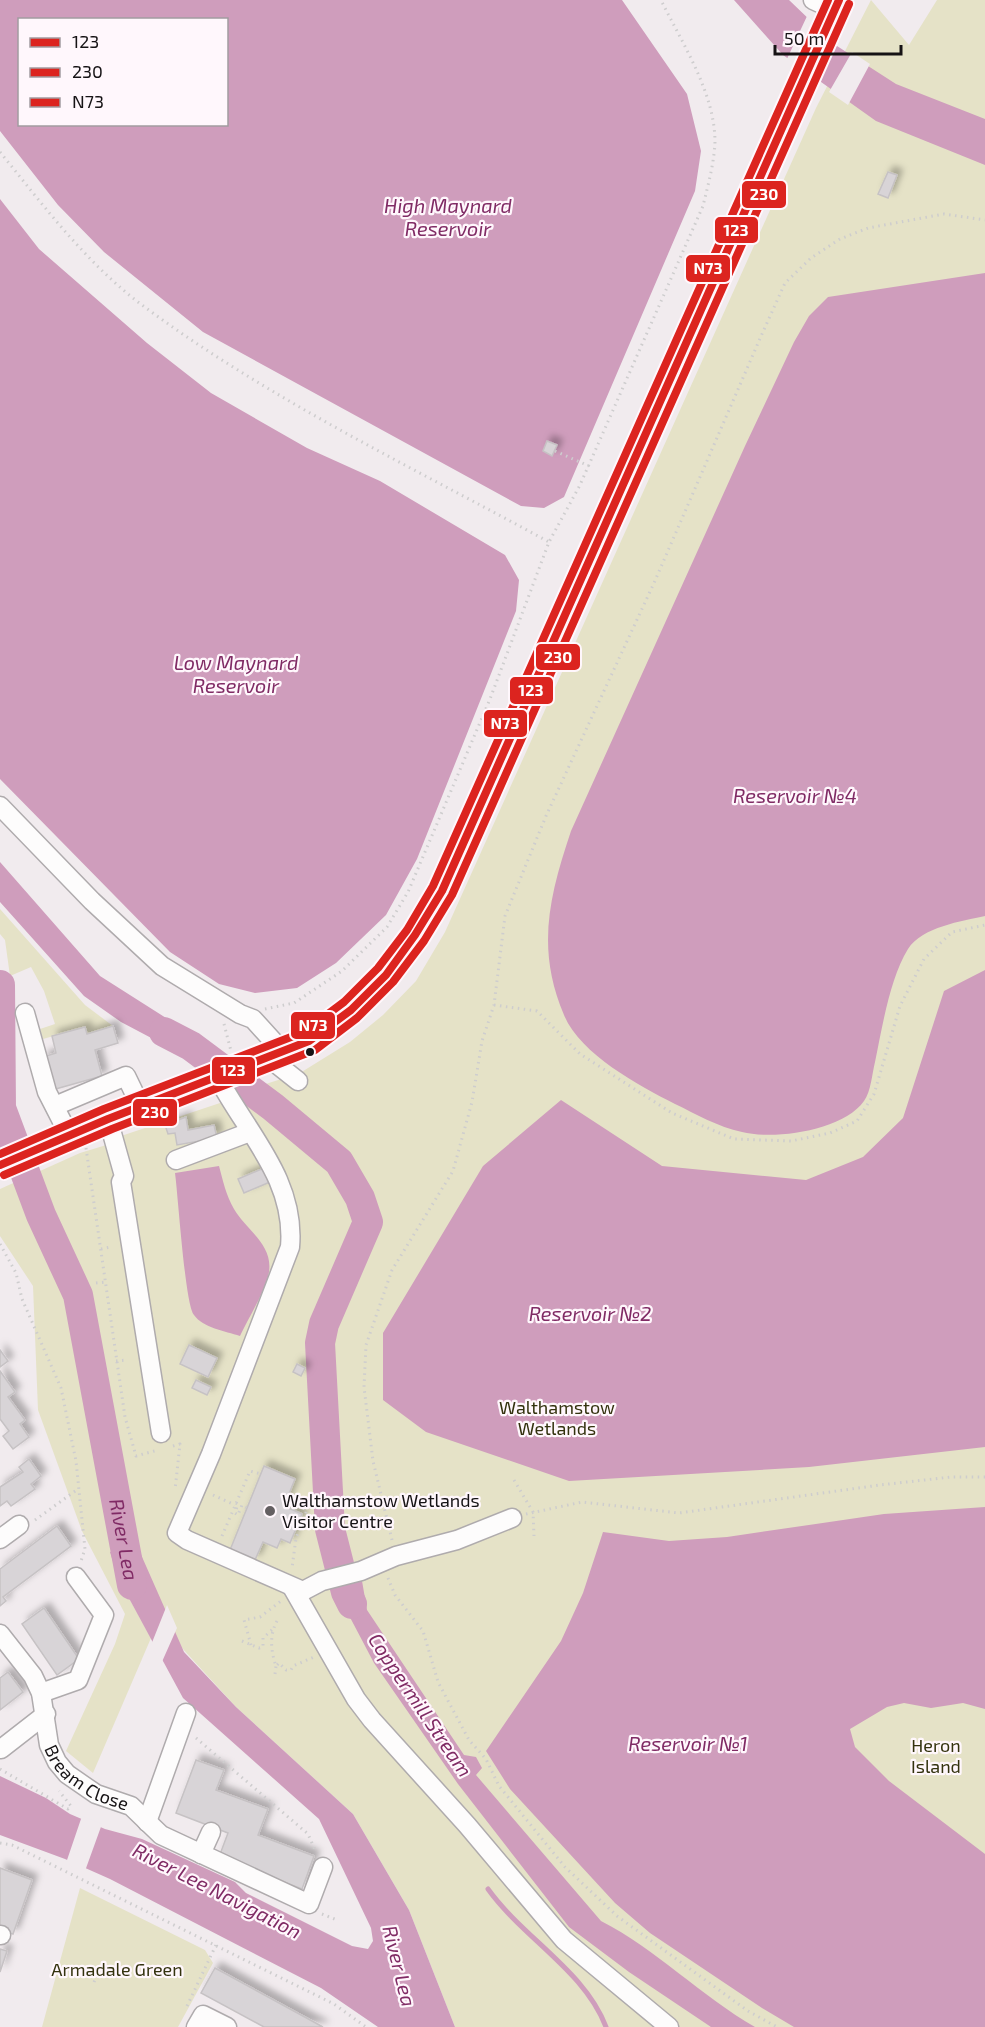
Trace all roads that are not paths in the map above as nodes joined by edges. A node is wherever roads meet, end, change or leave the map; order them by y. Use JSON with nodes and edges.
{"nodes":[{"id":1,"x":813,"y":0,"type":"edge"},
{"id":2,"x":836,"y":7,"type":"edge"},
{"id":3,"x":0,"y":806,"type":"edge"},
{"id":4,"x":25,"y":1013,"type":"dead end"},
{"id":5,"x":276,"y":1055,"type":"junction"},
{"id":6,"x":298,"y":1081,"type":"dead end"},
{"id":7,"x":215,"y":1086,"type":"junction"},
{"id":8,"x":55,"y":1106,"type":"junction"},
{"id":9,"x":141,"y":1107,"type":"junction"},
{"id":10,"x":108,"y":1119,"type":"junction"},
{"id":11,"x":250,"y":1132,"type":"junction"},
{"id":12,"x":69,"y":1135,"type":"junction"},
{"id":13,"x":176,"y":1160,"type":"dead end"},
{"id":14,"x":0,"y":1165,"type":"edge"},
{"id":15,"x":161,"y":1432,"type":"dead end"},
{"id":16,"x":512,"y":1518,"type":"dead end"},
{"id":17,"x":19,"y":1525,"type":"road end"},
{"id":18,"x":0,"y":1539,"type":"edge"},
{"id":19,"x":76,"y":1577,"type":"road end"},
{"id":20,"x":292,"y":1588,"type":"junction"},
{"id":21,"x":1,"y":1635,"type":"edge"},
{"id":22,"x":41,"y":1693,"type":"junction"},
{"id":23,"x":186,"y":1713,"type":"dead end"},
{"id":24,"x":46,"y":1714,"type":"junction"},
{"id":25,"x":1,"y":1749,"type":"edge"},
{"id":26,"x":147,"y":1822,"type":"junction"},
{"id":27,"x":211,"y":1832,"type":"dead end"},
{"id":28,"x":201,"y":1854,"type":"junction"},
{"id":29,"x":323,"y":1868,"type":"road end"},
{"id":30,"x":663,"y":2025,"type":"edge"},
{"id":31,"x":196,"y":2027,"type":"edge"},
{"id":32,"x":227,"y":2027,"type":"edge"}],
"edges":[{"from":1,"to":2,"type":"street"},
{"from":2,"to":5,"type":"main road"},
{"from":3,"to":5,"type":"street"},
{"from":4,"to":8,"type":"street"},
{"from":5,"to":6,"type":"street"},
{"from":5,"to":7,"type":"main road"},
{"from":7,"to":9,"type":"main road"},
{"from":7,"to":11,"type":"street"},
{"from":8,"to":9,"type":"street"},
{"from":8,"to":12,"type":"street"},
{"from":9,"to":10,"type":"main road"},
{"from":10,"to":12,"type":"main road"},
{"from":10,"to":15,"type":"street"},
{"from":11,"to":13,"type":"street"},
{"from":11,"to":20,"type":"street"},
{"from":12,"to":14,"type":"main road"},
{"from":16,"to":20,"type":"street"},
{"from":17,"to":18,"type":"street"},
{"from":19,"to":22,"type":"street"},
{"from":20,"to":30,"type":"street"},
{"from":21,"to":22,"type":"street","name":"Bream Close"},
{"from":22,"to":24,"type":"street","name":"Bream Close"},
{"from":23,"to":26,"type":"street"},
{"from":24,"to":25,"type":"street"},
{"from":24,"to":26,"type":"street","name":"Bream Close"},
{"from":26,"to":28,"type":"street","name":"Bream Close"},
{"from":27,"to":28,"type":"street"},
{"from":28,"to":29,"type":"street","name":"Bream Close"},
{"from":31,"to":32,"type":"street"}]}
